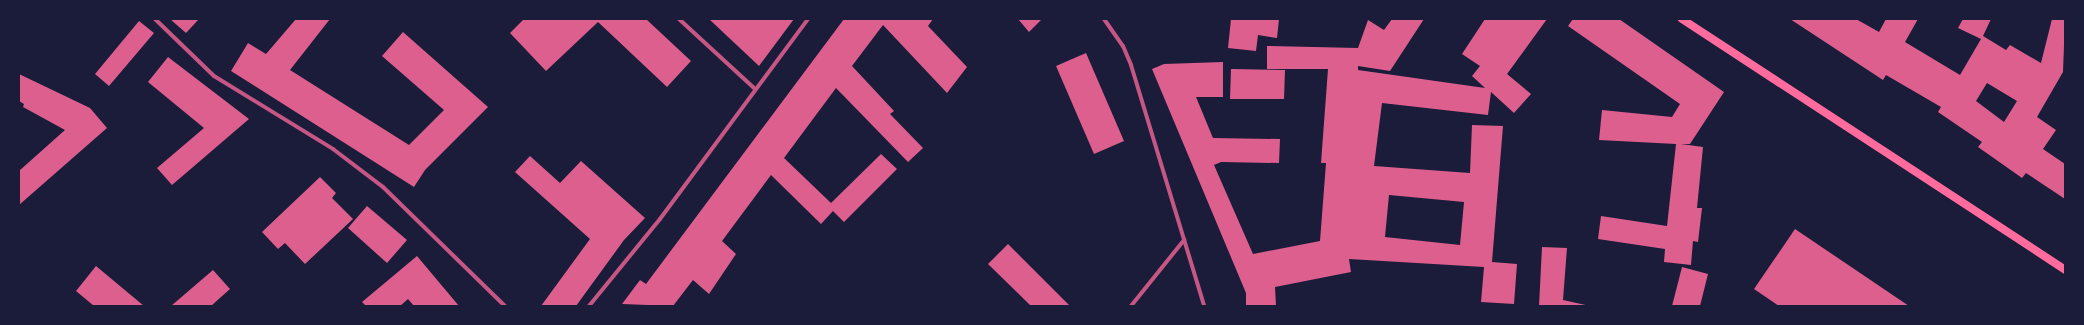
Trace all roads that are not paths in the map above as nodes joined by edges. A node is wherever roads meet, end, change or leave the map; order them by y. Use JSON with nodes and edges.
{"nodes":[{"id":1,"x":155,"y":19,"type":"edge"},
{"id":2,"x":679,"y":19,"type":"edge"},
{"id":3,"x":808,"y":19,"type":"edge"},
{"id":4,"x":1104,"y":19,"type":"edge"},
{"id":5,"x":1682,"y":19,"type":"edge"},
{"id":6,"x":755,"y":89,"type":"junction"},
{"id":7,"x":1184,"y":240,"type":"junction"},
{"id":8,"x":2065,"y":270,"type":"edge"},
{"id":9,"x":504,"y":306,"type":"edge"},
{"id":10,"x":589,"y":306,"type":"edge"},
{"id":11,"x":1131,"y":306,"type":"edge"},
{"id":12,"x":1204,"y":306,"type":"edge"}],
"edges":[{"from":1,"to":9,"type":"street"},
{"from":2,"to":6,"type":"street"},
{"from":3,"to":6,"type":"street"},
{"from":4,"to":7,"type":"street"},
{"from":5,"to":8,"type":"main road"},
{"from":6,"to":10,"type":"street"},
{"from":7,"to":11,"type":"street"},
{"from":7,"to":12,"type":"street"}]}
